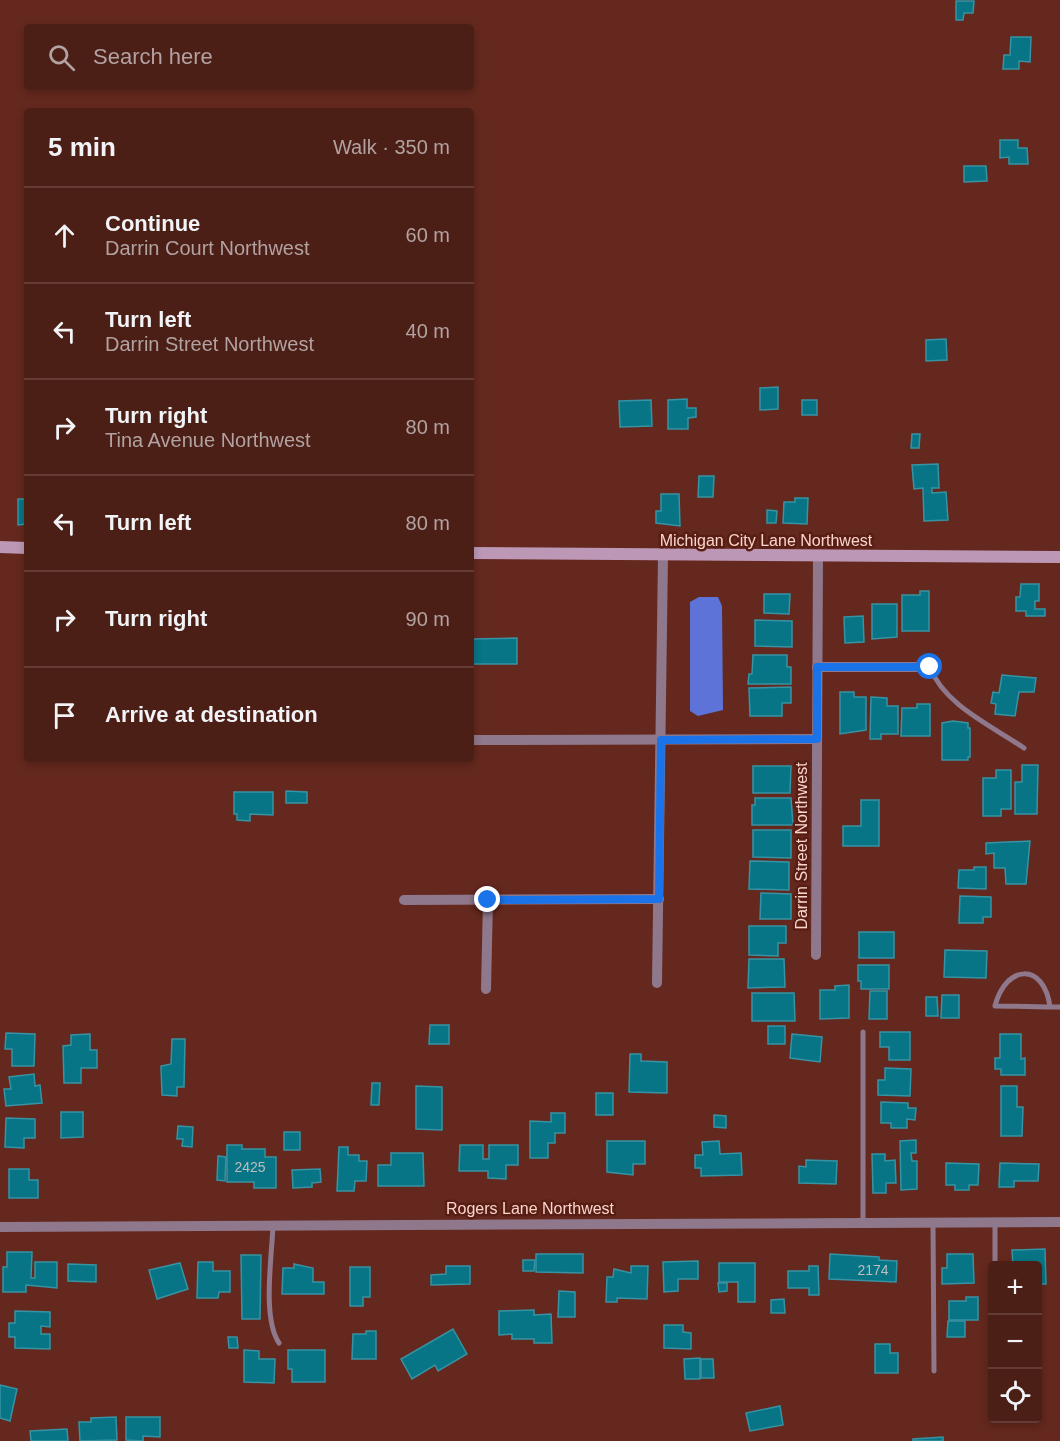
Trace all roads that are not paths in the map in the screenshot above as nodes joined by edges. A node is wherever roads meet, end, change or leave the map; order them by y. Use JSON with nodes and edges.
{"nodes":[{"id":1,"x":0,"y":547,"type":"edge"},
{"id":2,"x":24,"y":548,"type":"edge"},
{"id":3,"x":474,"y":553,"type":"edge"},
{"id":4,"x":663,"y":556,"type":"junction"},
{"id":5,"x":818,"y":557,"type":"junction"},
{"id":6,"x":1060,"y":557,"type":"edge"},
{"id":7,"x":817,"y":667,"type":"junction"},
{"id":8,"x":930,"y":667,"type":"joint"},
{"id":9,"x":817,"y":739,"type":"junction"},
{"id":10,"x":474,"y":740,"type":"edge"},
{"id":11,"x":661,"y":740,"type":"junction"},
{"id":12,"x":1024,"y":748,"type":"dead end"},
{"id":13,"x":659,"y":899,"type":"junction"},
{"id":14,"x":404,"y":900,"type":"dead end"},
{"id":15,"x":488,"y":900,"type":"junction"},
{"id":16,"x":816,"y":955,"type":"dead end"},
{"id":17,"x":657,"y":983,"type":"dead end"},
{"id":18,"x":486,"y":989,"type":"dead end"},
{"id":19,"x":1050,"y":1007,"type":"junction"},
{"id":20,"x":1060,"y":1007,"type":"edge"},
{"id":21,"x":864,"y":1032,"type":"dead end"},
{"id":22,"x":933,"y":1222,"type":"junction"},
{"id":23,"x":995,"y":1222,"type":"junction"},
{"id":24,"x":1060,"y":1222,"type":"edge"},
{"id":25,"x":864,"y":1223,"type":"junction"},
{"id":26,"x":273,"y":1225,"type":"junction"},
{"id":27,"x":0,"y":1227,"type":"edge"},
{"id":28,"x":995,"y":1261,"type":"edge"},
{"id":29,"x":279,"y":1343,"type":"dead end"},
{"id":30,"x":934,"y":1371,"type":"dead end"}],
"edges":[{"from":1,"to":2,"type":"street"},
{"from":3,"to":4,"type":"street","name":"Michigan City Lane Northwest"},
{"from":4,"to":5,"type":"street","name":"Michigan City Lane Northwest"},
{"from":4,"to":11,"type":"street"},
{"from":5,"to":6,"type":"street","name":"Michigan City Lane Northwest"},
{"from":5,"to":7,"type":"street","name":"Darrin Street Northwest"},
{"from":7,"to":8,"type":"street"},
{"from":7,"to":9,"type":"street","name":"Darrin Street Northwest"},
{"from":8,"to":12,"type":"lane"},
{"from":9,"to":11,"type":"street"},
{"from":9,"to":16,"type":"street","name":"Darrin Street Northwest"},
{"from":10,"to":11,"type":"street"},
{"from":11,"to":13,"type":"street"},
{"from":13,"to":15,"type":"street"},
{"from":13,"to":17,"type":"street"},
{"from":14,"to":15,"type":"street"},
{"from":15,"to":18,"type":"street"},
{"from":19,"to":19,"type":"lane"},
{"from":19,"to":20,"type":"lane"},
{"from":21,"to":25,"type":"lane"},
{"from":22,"to":23,"type":"street","name":"Rogers Lane Northwest"},
{"from":22,"to":25,"type":"street","name":"Rogers Lane Northwest"},
{"from":22,"to":30,"type":"lane"},
{"from":23,"to":24,"type":"street","name":"Rogers Lane Northwest"},
{"from":23,"to":28,"type":"lane"},
{"from":25,"to":26,"type":"street","name":"Rogers Lane Northwest"},
{"from":26,"to":27,"type":"street","name":"Rogers Lane Northwest"},
{"from":26,"to":29,"type":"lane"}]}
